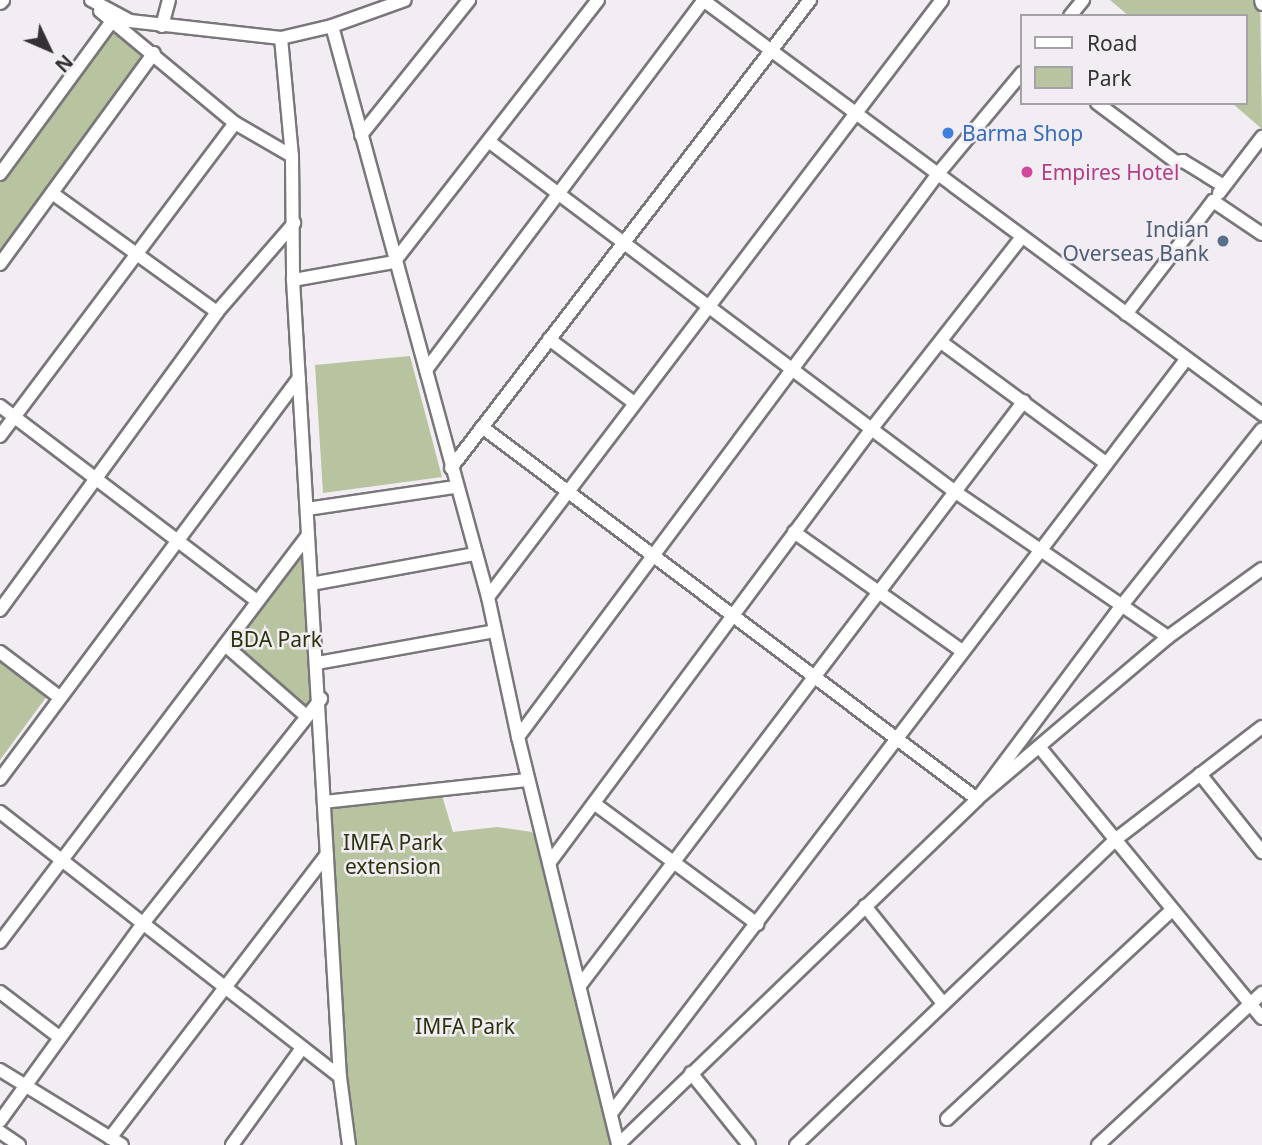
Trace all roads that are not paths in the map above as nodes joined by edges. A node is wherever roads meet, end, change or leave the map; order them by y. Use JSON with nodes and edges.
{"nodes":[{"id":1,"x":86,"y":0,"type":"edge"},
{"id":2,"x":91,"y":0,"type":"edge"},
{"id":3,"x":169,"y":0,"type":"edge"},
{"id":4,"x":405,"y":0,"type":"edge"},
{"id":5,"x":469,"y":0,"type":"edge"},
{"id":6,"x":598,"y":0,"type":"edge"},
{"id":7,"x":703,"y":0,"type":"edge"},
{"id":8,"x":810,"y":0,"type":"edge"},
{"id":9,"x":942,"y":0,"type":"edge"},
{"id":10,"x":1083,"y":0,"type":"edge"},
{"id":11,"x":1072,"y":14,"type":"edge"},
{"id":12,"x":112,"y":21,"type":"junction"},
{"id":13,"x":162,"y":26,"type":"junction"},
{"id":14,"x":332,"y":26,"type":"junction"},
{"id":15,"x":281,"y":38,"type":"junction"},
{"id":16,"x":771,"y":51,"type":"junction"},
{"id":17,"x":154,"y":53,"type":"junction"},
{"id":18,"x":1020,"y":75,"type":"edge"},
{"id":19,"x":1100,"y":105,"type":"edge"},
{"id":20,"x":858,"y":113,"type":"junction"},
{"id":21,"x":235,"y":123,"type":"junction"},
{"id":22,"x":361,"y":135,"type":"junction"},
{"id":23,"x":1262,"y":137,"type":"edge"},
{"id":24,"x":491,"y":143,"type":"junction"},
{"id":25,"x":292,"y":156,"type":"junction"},
{"id":26,"x":4,"y":159,"type":"edge"},
{"id":27,"x":0,"y":173,"type":"edge"},
{"id":28,"x":937,"y":175,"type":"junction"},
{"id":29,"x":1224,"y":186,"type":"junction"},
{"id":30,"x":560,"y":192,"type":"junction"},
{"id":31,"x":52,"y":193,"type":"junction"},
{"id":32,"x":1213,"y":201,"type":"junction"},
{"id":33,"x":294,"y":223,"type":"junction"},
{"id":34,"x":1262,"y":234,"type":"edge"},
{"id":35,"x":1021,"y":238,"type":"junction"},
{"id":36,"x":625,"y":242,"type":"junction"},
{"id":37,"x":136,"y":254,"type":"junction"},
{"id":38,"x":394,"y":262,"type":"junction"},
{"id":39,"x":0,"y":264,"type":"edge"},
{"id":40,"x":293,"y":280,"type":"junction"},
{"id":41,"x":711,"y":305,"type":"junction"},
{"id":42,"x":217,"y":312,"type":"junction"},
{"id":43,"x":1126,"y":314,"type":"junction"},
{"id":44,"x":549,"y":339,"type":"junction"},
{"id":45,"x":942,"y":342,"type":"junction"},
{"id":46,"x":1185,"y":360,"type":"junction"},
{"id":47,"x":792,"y":366,"type":"junction"},
{"id":48,"x":426,"y":370,"type":"junction"},
{"id":49,"x":299,"y":378,"type":"junction"},
{"id":50,"x":1024,"y":401,"type":"junction"},
{"id":51,"x":633,"y":402,"type":"junction"},
{"id":52,"x":0,"y":407,"type":"edge"},
{"id":53,"x":1261,"y":410,"type":"edge"},
{"id":54,"x":14,"y":417,"type":"junction"},
{"id":55,"x":482,"y":427,"type":"junction"},
{"id":56,"x":873,"y":427,"type":"junction"},
{"id":57,"x":1262,"y":429,"type":"edge"},
{"id":58,"x":0,"y":436,"type":"edge"},
{"id":59,"x":1105,"y":463,"type":"junction"},
{"id":60,"x":451,"y":468,"type":"junction"},
{"id":61,"x":98,"y":478,"type":"junction"},
{"id":62,"x":456,"y":487,"type":"junction"},
{"id":63,"x":954,"y":491,"type":"junction"},
{"id":64,"x":567,"y":493,"type":"junction"},
{"id":65,"x":307,"y":509,"type":"junction"},
{"id":66,"x":794,"y":532,"type":"junction"},
{"id":67,"x":308,"y":534,"type":"junction"},
{"id":68,"x":179,"y":540,"type":"junction"},
{"id":69,"x":1038,"y":551,"type":"junction"},
{"id":70,"x":474,"y":554,"type":"junction"},
{"id":71,"x":652,"y":555,"type":"junction"},
{"id":72,"x":1262,"y":569,"type":"edge"},
{"id":73,"x":311,"y":584,"type":"junction"},
{"id":74,"x":880,"y":591,"type":"junction"},
{"id":75,"x":488,"y":597,"type":"junction"},
{"id":76,"x":257,"y":601,"type":"junction"},
{"id":77,"x":1123,"y":604,"type":"junction"},
{"id":78,"x":0,"y":610,"type":"edge"},
{"id":79,"x":733,"y":613,"type":"junction"},
{"id":80,"x":494,"y":631,"type":"junction"},
{"id":81,"x":1168,"y":637,"type":"junction"},
{"id":82,"x":225,"y":645,"type":"junction"},
{"id":83,"x":962,"y":651,"type":"junction"},
{"id":84,"x":0,"y":652,"type":"edge"},
{"id":85,"x":317,"y":663,"type":"junction"},
{"id":86,"x":815,"y":679,"type":"junction"},
{"id":87,"x":58,"y":696,"type":"junction"},
{"id":88,"x":321,"y":699,"type":"junction"},
{"id":89,"x":306,"y":715,"type":"junction"},
{"id":90,"x":1262,"y":727,"type":"edge"},
{"id":91,"x":517,"y":737,"type":"junction"},
{"id":92,"x":897,"y":741,"type":"junction"},
{"id":93,"x":1041,"y":749,"type":"junction"},
{"id":94,"x":1200,"y":775,"type":"junction"},
{"id":95,"x":0,"y":779,"type":"edge"},
{"id":96,"x":528,"y":780,"type":"junction"},
{"id":97,"x":977,"y":799,"type":"junction"},
{"id":98,"x":324,"y":802,"type":"junction"},
{"id":99,"x":595,"y":804,"type":"junction"},
{"id":100,"x":0,"y":812,"type":"edge"},
{"id":101,"x":1257,"y":836,"type":"edge"},
{"id":102,"x":1116,"y":839,"type":"junction"},
{"id":103,"x":1262,"y":852,"type":"edge"},
{"id":104,"x":327,"y":854,"type":"junction"},
{"id":105,"x":63,"y":858,"type":"junction"},
{"id":106,"x":550,"y":862,"type":"junction"},
{"id":107,"x":675,"y":863,"type":"junction"},
{"id":108,"x":865,"y":906,"type":"junction"},
{"id":109,"x":1172,"y":910,"type":"junction"},
{"id":110,"x":757,"y":924,"type":"junction"},
{"id":111,"x":141,"y":926,"type":"junction"},
{"id":112,"x":0,"y":942,"type":"edge"},
{"id":113,"x":581,"y":984,"type":"junction"},
{"id":114,"x":222,"y":987,"type":"junction"},
{"id":115,"x":0,"y":992,"type":"edge"},
{"id":116,"x":1262,"y":993,"type":"edge"},
{"id":117,"x":942,"y":1002,"type":"junction"},
{"id":118,"x":1249,"y":1003,"type":"junction"},
{"id":119,"x":1262,"y":1018,"type":"edge"},
{"id":120,"x":59,"y":1037,"type":"junction"},
{"id":121,"x":302,"y":1048,"type":"junction"},
{"id":122,"x":0,"y":1070,"type":"edge"},
{"id":123,"x":691,"y":1073,"type":"junction"},
{"id":124,"x":340,"y":1077,"type":"junction"},
{"id":125,"x":25,"y":1085,"type":"junction"},
{"id":126,"x":612,"y":1112,"type":"junction"},
{"id":127,"x":947,"y":1119,"type":"dead end"},
{"id":128,"x":0,"y":1121,"type":"edge"},
{"id":129,"x":0,"y":1132,"type":"edge"},
{"id":130,"x":110,"y":1138,"type":"junction"},
{"id":131,"x":19,"y":1145,"type":"edge"},
{"id":132,"x":122,"y":1145,"type":"edge"},
{"id":133,"x":232,"y":1145,"type":"edge"},
{"id":134,"x":349,"y":1145,"type":"edge"},
{"id":135,"x":618,"y":1145,"type":"edge"},
{"id":136,"x":749,"y":1145,"type":"edge"},
{"id":137,"x":796,"y":1145,"type":"edge"},
{"id":138,"x":1098,"y":1145,"type":"edge"}],
"edges":[{"from":1,"to":12,"type":"street"},
{"from":2,"to":13,"type":"street"},
{"from":3,"to":13,"type":"street"},
{"from":4,"to":14,"type":"street"},
{"from":5,"to":22,"type":"street"},
{"from":6,"to":24,"type":"street"},
{"from":7,"to":16,"type":"street"},
{"from":7,"to":30,"type":"street"},
{"from":8,"to":16,"type":"street"},
{"from":9,"to":20,"type":"street"},
{"from":10,"to":11,"type":"street"},
{"from":12,"to":17,"type":"street"},
{"from":12,"to":26,"type":"street"},
{"from":13,"to":15,"type":"street"},
{"from":14,"to":15,"type":"street"},
{"from":14,"to":22,"type":"street"},
{"from":15,"to":25,"type":"street"},
{"from":16,"to":20,"type":"street"},
{"from":16,"to":36,"type":"street"},
{"from":17,"to":21,"type":"street"},
{"from":17,"to":31,"type":"street"},
{"from":18,"to":28,"type":"street"},
{"from":19,"to":29,"type":"street"},
{"from":20,"to":28,"type":"street"},
{"from":20,"to":41,"type":"street"},
{"from":21,"to":25,"type":"street"},
{"from":21,"to":37,"type":"street"},
{"from":22,"to":38,"type":"street"},
{"from":23,"to":29,"type":"street"},
{"from":24,"to":30,"type":"street"},
{"from":24,"to":38,"type":"street"},
{"from":25,"to":33,"type":"street"},
{"from":26,"to":27,"type":"street"},
{"from":28,"to":35,"type":"street"},
{"from":28,"to":47,"type":"street"},
{"from":29,"to":32,"type":"street"},
{"from":30,"to":36,"type":"street"},
{"from":30,"to":48,"type":"street"},
{"from":31,"to":37,"type":"street"},
{"from":31,"to":39,"type":"street"},
{"from":32,"to":34,"type":"street"},
{"from":32,"to":43,"type":"street"},
{"from":33,"to":40,"type":"street"},
{"from":33,"to":42,"type":"street"},
{"from":35,"to":43,"type":"street"},
{"from":35,"to":45,"type":"street"},
{"from":36,"to":41,"type":"street"},
{"from":36,"to":44,"type":"street"},
{"from":37,"to":42,"type":"street"},
{"from":37,"to":54,"type":"street"},
{"from":38,"to":40,"type":"street"},
{"from":38,"to":48,"type":"street"},
{"from":40,"to":49,"type":"street"},
{"from":41,"to":47,"type":"street"},
{"from":41,"to":51,"type":"street"},
{"from":42,"to":61,"type":"street"},
{"from":43,"to":46,"type":"street"},
{"from":44,"to":51,"type":"street"},
{"from":44,"to":55,"type":"street"},
{"from":45,"to":50,"type":"street"},
{"from":45,"to":56,"type":"street"},
{"from":46,"to":53,"type":"street"},
{"from":46,"to":59,"type":"street"},
{"from":47,"to":56,"type":"street"},
{"from":47,"to":71,"type":"street"},
{"from":48,"to":60,"type":"street"},
{"from":49,"to":65,"type":"street"},
{"from":49,"to":68,"type":"street"},
{"from":50,"to":59,"type":"street"},
{"from":50,"to":63,"type":"street"},
{"from":51,"to":64,"type":"street"},
{"from":52,"to":54,"type":"street"},
{"from":54,"to":58,"type":"street"},
{"from":54,"to":61,"type":"street"},
{"from":55,"to":60,"type":"street"},
{"from":55,"to":64,"type":"street"},
{"from":56,"to":63,"type":"street"},
{"from":56,"to":66,"type":"street"},
{"from":57,"to":77,"type":"street"},
{"from":59,"to":69,"type":"street"},
{"from":60,"to":62,"type":"street"},
{"from":61,"to":68,"type":"street"},
{"from":61,"to":78,"type":"street"},
{"from":62,"to":65,"type":"street"},
{"from":62,"to":70,"type":"street"},
{"from":63,"to":69,"type":"street"},
{"from":63,"to":74,"type":"street"},
{"from":64,"to":71,"type":"street"},
{"from":64,"to":75,"type":"street"},
{"from":65,"to":67,"type":"street"},
{"from":66,"to":74,"type":"street"},
{"from":66,"to":79,"type":"street"},
{"from":67,"to":73,"type":"street"},
{"from":67,"to":76,"type":"street"},
{"from":68,"to":76,"type":"street"},
{"from":68,"to":87,"type":"street"},
{"from":69,"to":77,"type":"street"},
{"from":69,"to":83,"type":"street"},
{"from":70,"to":73,"type":"street"},
{"from":70,"to":75,"type":"street"},
{"from":71,"to":79,"type":"street"},
{"from":71,"to":91,"type":"street"},
{"from":72,"to":81,"type":"street"},
{"from":73,"to":85,"type":"street"},
{"from":74,"to":83,"type":"street"},
{"from":74,"to":86,"type":"street"},
{"from":75,"to":80,"type":"street"},
{"from":76,"to":82,"type":"street"},
{"from":77,"to":81,"type":"street"},
{"from":77,"to":97,"type":"street"},
{"from":79,"to":86,"type":"street"},
{"from":79,"to":99,"type":"street"},
{"from":80,"to":85,"type":"street"},
{"from":80,"to":91,"type":"street"},
{"from":81,"to":93,"type":"street"},
{"from":82,"to":89,"type":"street"},
{"from":82,"to":105,"type":"street"},
{"from":83,"to":92,"type":"street"},
{"from":84,"to":87,"type":"street"},
{"from":85,"to":88,"type":"street"},
{"from":86,"to":92,"type":"street"},
{"from":86,"to":107,"type":"street"},
{"from":87,"to":95,"type":"street"},
{"from":88,"to":89,"type":"street"},
{"from":88,"to":98,"type":"street"},
{"from":89,"to":111,"type":"street"},
{"from":90,"to":94,"type":"street"},
{"from":91,"to":96,"type":"street"},
{"from":92,"to":97,"type":"street"},
{"from":92,"to":110,"type":"street"},
{"from":93,"to":97,"type":"street"},
{"from":93,"to":102,"type":"street"},
{"from":94,"to":101,"type":"street"},
{"from":94,"to":102,"type":"street"},
{"from":96,"to":98,"type":"street"},
{"from":96,"to":106,"type":"street"},
{"from":97,"to":108,"type":"street"},
{"from":98,"to":104,"type":"street"},
{"from":99,"to":106,"type":"street"},
{"from":99,"to":107,"type":"street"},
{"from":100,"to":105,"type":"street"},
{"from":101,"to":103,"type":"street"},
{"from":102,"to":109,"type":"street"},
{"from":102,"to":117,"type":"street"},
{"from":104,"to":114,"type":"street"},
{"from":104,"to":124,"type":"street"},
{"from":105,"to":111,"type":"street"},
{"from":105,"to":112,"type":"street"},
{"from":106,"to":113,"type":"street"},
{"from":107,"to":110,"type":"street"},
{"from":107,"to":113,"type":"street"},
{"from":108,"to":117,"type":"street"},
{"from":108,"to":123,"type":"street"},
{"from":109,"to":118,"type":"street"},
{"from":109,"to":127,"type":"street"},
{"from":110,"to":126,"type":"street"},
{"from":111,"to":114,"type":"street"},
{"from":111,"to":120,"type":"street"},
{"from":113,"to":126,"type":"street"},
{"from":114,"to":121,"type":"street"},
{"from":114,"to":130,"type":"street"},
{"from":115,"to":120,"type":"street"},
{"from":116,"to":118,"type":"street"},
{"from":117,"to":137,"type":"street"},
{"from":118,"to":119,"type":"street"},
{"from":118,"to":138,"type":"street"},
{"from":120,"to":125,"type":"street"},
{"from":121,"to":124,"type":"street"},
{"from":121,"to":133,"type":"street"},
{"from":122,"to":125,"type":"street"},
{"from":123,"to":135,"type":"street"},
{"from":123,"to":136,"type":"street"},
{"from":124,"to":134,"type":"street"},
{"from":125,"to":128,"type":"street"},
{"from":125,"to":130,"type":"street"},
{"from":126,"to":135,"type":"street"},
{"from":129,"to":131,"type":"street"},
{"from":130,"to":132,"type":"street"}]}
